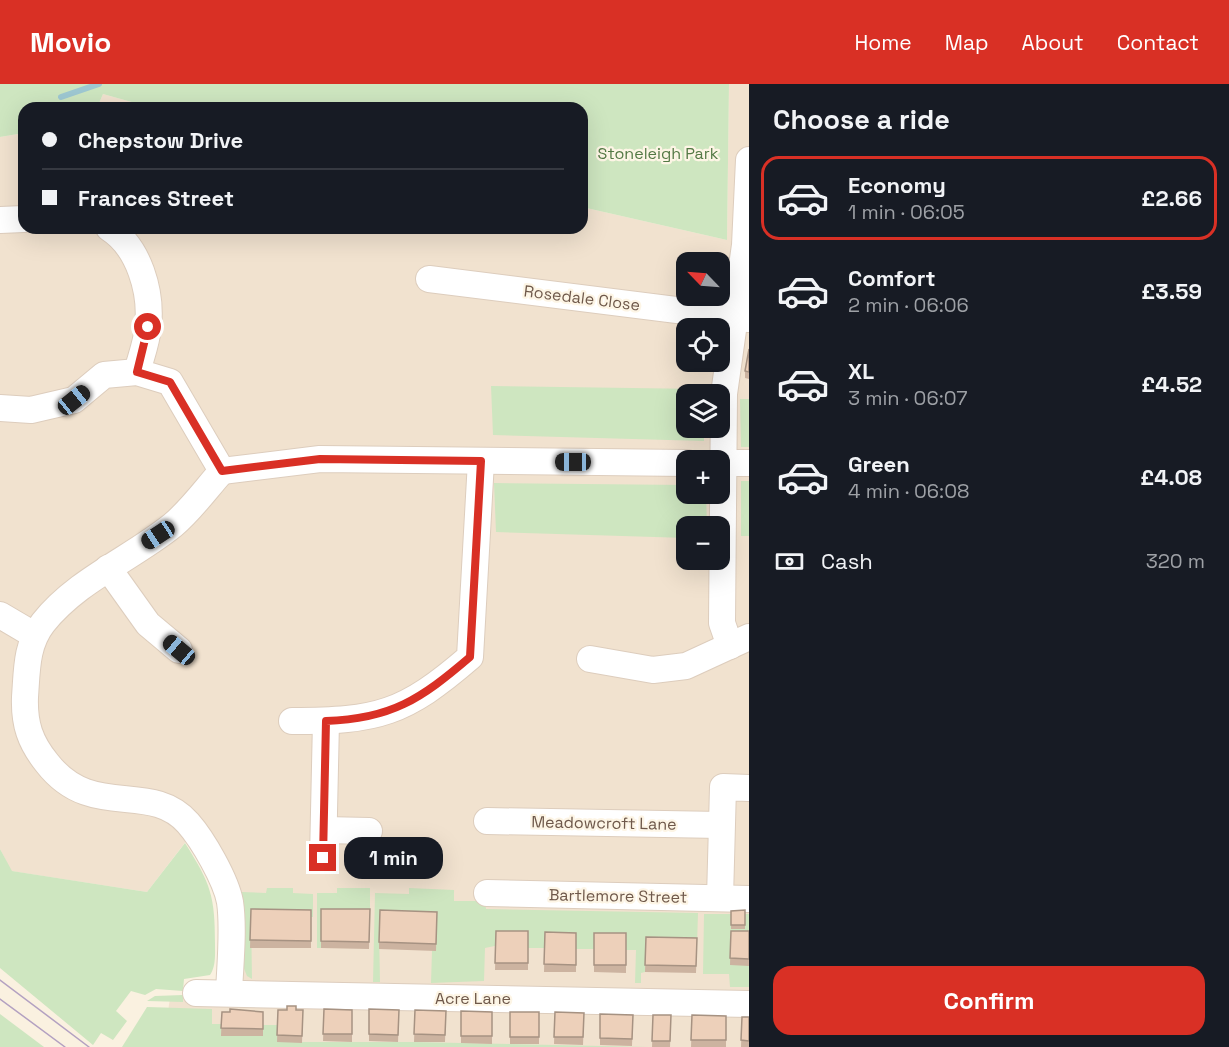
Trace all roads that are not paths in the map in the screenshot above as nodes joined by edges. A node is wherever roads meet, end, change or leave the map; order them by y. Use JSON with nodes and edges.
{"nodes":[{"id":1,"x":749,"y":160,"type":"edge"},
{"id":2,"x":18,"y":219,"type":"edge"},
{"id":3,"x":0,"y":220,"type":"edge"},
{"id":4,"x":118,"y":234,"type":"edge"},
{"id":5,"x":429,"y":279,"type":"dead end"},
{"id":6,"x":742,"y":318,"type":"edge"},
{"id":7,"x":137,"y":372,"type":"junction"},
{"id":8,"x":0,"y":408,"type":"edge"},
{"id":9,"x":722,"y":450,"type":"edge"},
{"id":10,"x":481,"y":461,"type":"junction"},
{"id":11,"x":676,"y":463,"type":"edge"},
{"id":12,"x":730,"y":463,"type":"edge"},
{"id":13,"x":749,"y":463,"type":"edge"},
{"id":14,"x":222,"y":471,"type":"junction"},
{"id":15,"x":722,"y":504,"type":"edge"},
{"id":16,"x":108,"y":568,"type":"junction"},
{"id":17,"x":0,"y":615,"type":"edge"},
{"id":18,"x":34,"y":635,"type":"junction"},
{"id":19,"x":739,"y":642,"type":"edge"},
{"id":20,"x":179,"y":650,"type":"dead end"},
{"id":21,"x":590,"y":659,"type":"dead end"},
{"id":22,"x":292,"y":721,"type":"dead end"},
{"id":23,"x":326,"y":721,"type":"junction"},
{"id":24,"x":749,"y":788,"type":"edge"},
{"id":25,"x":487,"y":821,"type":"dead end"},
{"id":26,"x":721,"y":825,"type":"junction"},
{"id":27,"x":324,"y":830,"type":"junction"},
{"id":28,"x":369,"y":831,"type":"dead end"},
{"id":29,"x":323,"y":858,"type":"dead end"},
{"id":30,"x":487,"y":893,"type":"dead end"},
{"id":31,"x":720,"y":898,"type":"junction"},
{"id":32,"x":749,"y":899,"type":"edge"},
{"id":33,"x":196,"y":993,"type":"dead end"},
{"id":34,"x":229,"y":993,"type":"junction"},
{"id":35,"x":749,"y":1004,"type":"edge"}],
"edges":[{"from":1,"to":6,"type":"street"},
{"from":2,"to":3,"type":"street"},
{"from":4,"to":7,"type":"street"},
{"from":5,"to":6,"type":"street","name":"Rosedale Close"},
{"from":6,"to":9,"type":"street"},
{"from":7,"to":8,"type":"street"},
{"from":7,"to":14,"type":"street"},
{"from":10,"to":11,"type":"street"},
{"from":10,"to":14,"type":"street"},
{"from":10,"to":23,"type":"street"},
{"from":12,"to":13,"type":"street"},
{"from":14,"to":16,"type":"street"},
{"from":15,"to":19,"type":"street"},
{"from":16,"to":18,"type":"street"},
{"from":16,"to":20,"type":"street"},
{"from":17,"to":18,"type":"street"},
{"from":18,"to":34,"type":"street"},
{"from":19,"to":21,"type":"street"},
{"from":22,"to":23,"type":"street"},
{"from":23,"to":27,"type":"street"},
{"from":24,"to":26,"type":"street"},
{"from":25,"to":26,"type":"street","name":"Meadowcroft Lane"},
{"from":26,"to":31,"type":"street"},
{"from":27,"to":28,"type":"street"},
{"from":27,"to":29,"type":"street"},
{"from":30,"to":31,"type":"street","name":"Bartlemore Street"},
{"from":31,"to":32,"type":"street","name":"Bartlemore Street"},
{"from":33,"to":34,"type":"street","name":"Acre Lane"},
{"from":34,"to":35,"type":"street","name":"Acre Lane"}]}
